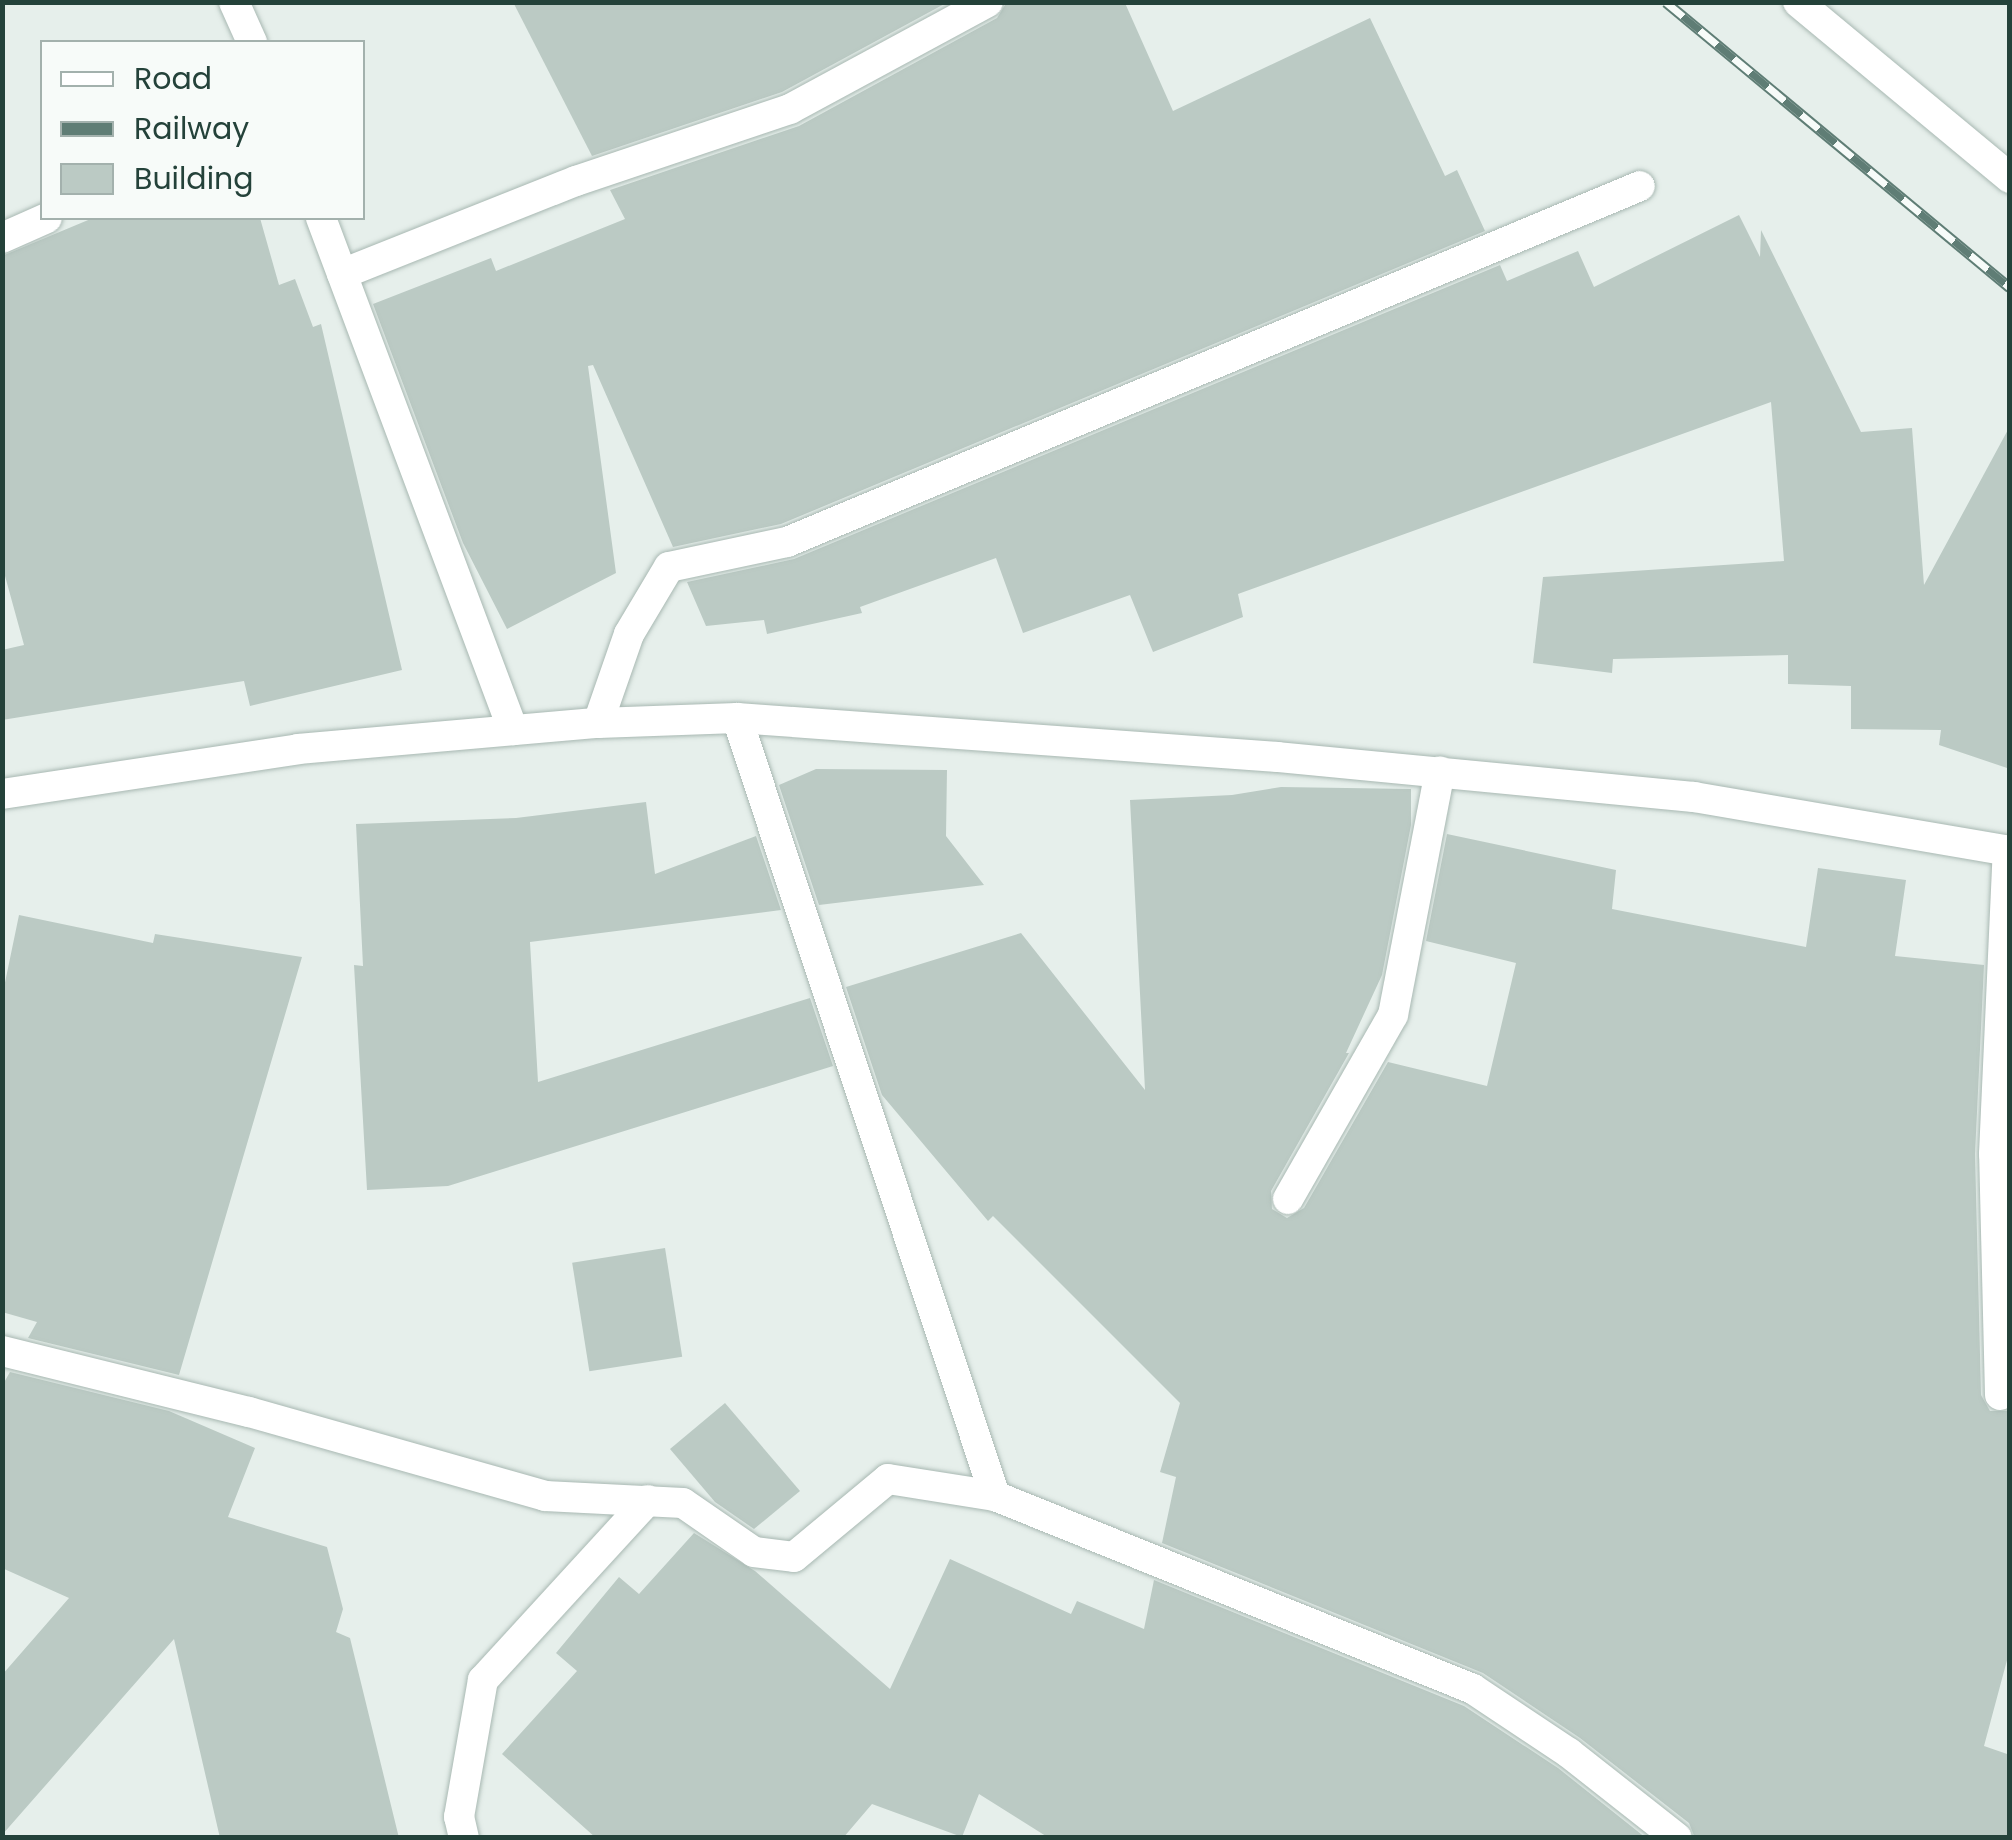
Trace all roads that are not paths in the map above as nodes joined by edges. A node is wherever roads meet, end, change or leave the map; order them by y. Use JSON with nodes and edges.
{"nodes":[{"id":1,"x":234,"y":2,"type":"edge"},
{"id":2,"x":988,"y":2,"type":"edge"},
{"id":3,"x":1798,"y":2,"type":"edge"},
{"id":4,"x":251,"y":40,"type":"edge"},
{"id":5,"x":2010,"y":178,"type":"edge"},
{"id":6,"x":1640,"y":186,"type":"dead end"},
{"id":7,"x":42,"y":220,"type":"edge"},
{"id":8,"x":322,"y":220,"type":"edge"},
{"id":9,"x":2,"y":238,"type":"edge"},
{"id":10,"x":342,"y":274,"type":"junction"},
{"id":11,"x":736,"y":718,"type":"junction"},
{"id":12,"x":598,"y":723,"type":"junction"},
{"id":13,"x":512,"y":730,"type":"junction"},
{"id":14,"x":1440,"y":772,"type":"junction"},
{"id":15,"x":2,"y":794,"type":"edge"},
{"id":16,"x":2009,"y":851,"type":"edge"},
{"id":17,"x":1288,"y":1199,"type":"dead end"},
{"id":18,"x":2,"y":1351,"type":"edge"},
{"id":19,"x":2000,"y":1395,"type":"dead end"},
{"id":20,"x":995,"y":1496,"type":"junction"},
{"id":21,"x":648,"y":1500,"type":"junction"},
{"id":22,"x":464,"y":1838,"type":"edge"},
{"id":23,"x":1677,"y":1838,"type":"edge"}],
"edges":[{"from":1,"to":4,"type":"street"},
{"from":2,"to":10,"type":"street"},
{"from":3,"to":5,"type":"street"},
{"from":6,"to":12,"type":"street"},
{"from":7,"to":9,"type":"street"},
{"from":8,"to":10,"type":"street"},
{"from":10,"to":13,"type":"street"},
{"from":11,"to":12,"type":"street"},
{"from":11,"to":14,"type":"street"},
{"from":11,"to":20,"type":"street"},
{"from":12,"to":13,"type":"street"},
{"from":13,"to":15,"type":"street"},
{"from":14,"to":16,"type":"street"},
{"from":14,"to":17,"type":"street"},
{"from":16,"to":19,"type":"street"},
{"from":18,"to":21,"type":"street"},
{"from":20,"to":21,"type":"street"},
{"from":20,"to":23,"type":"street"},
{"from":21,"to":22,"type":"street"}]}
